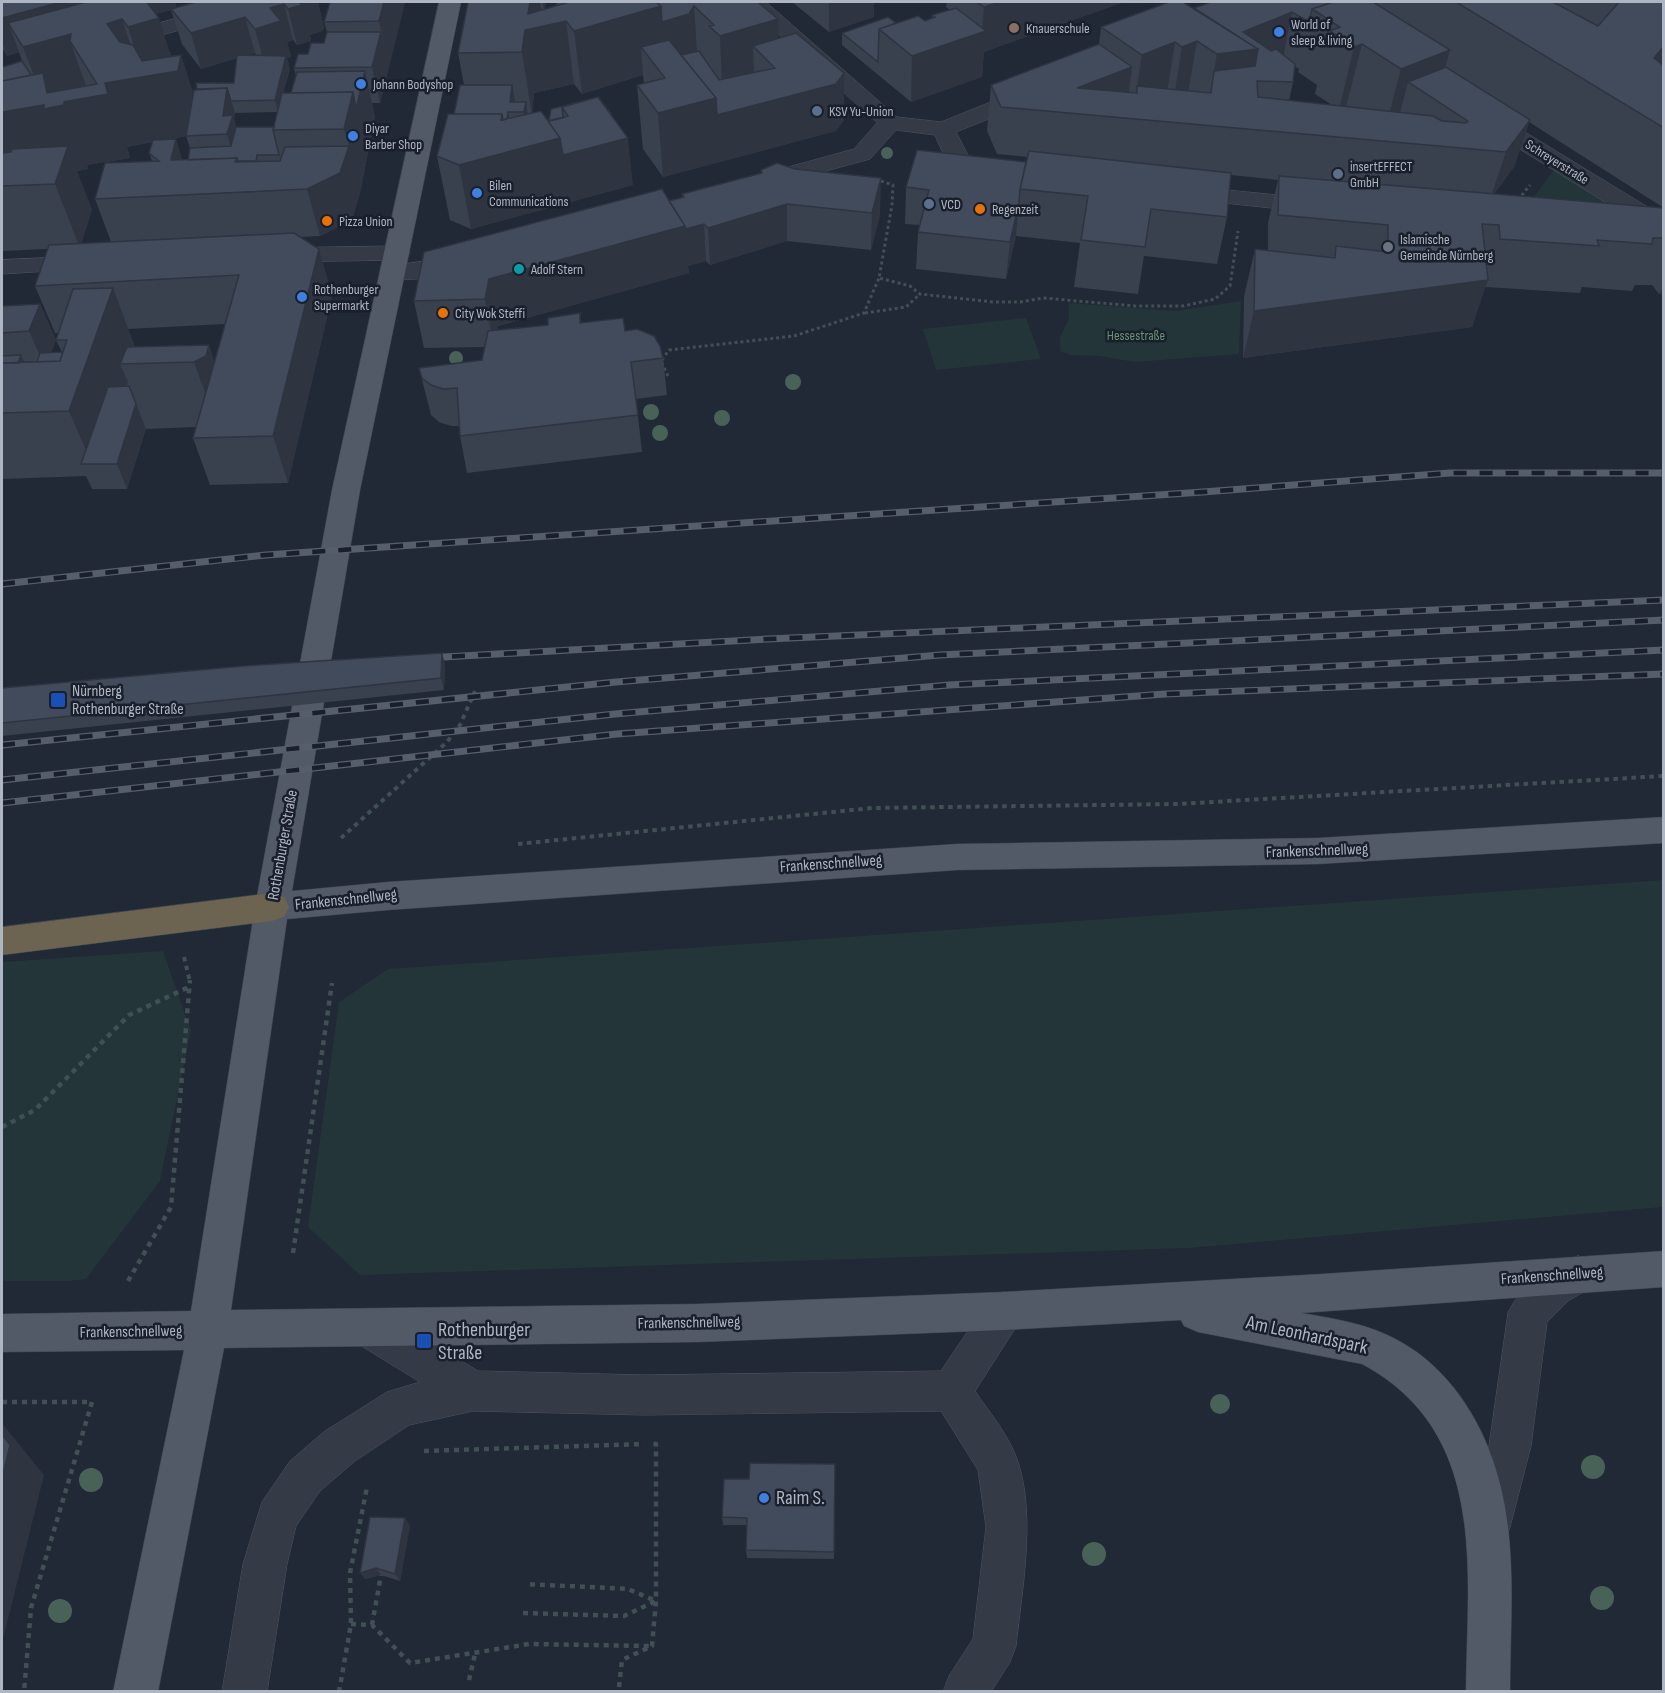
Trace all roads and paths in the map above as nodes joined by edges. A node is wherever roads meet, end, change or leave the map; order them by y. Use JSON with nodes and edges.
{"nodes":[{"id":1,"x":259,"y":2,"type":"edge"},
{"id":2,"x":450,"y":2,"type":"edge"},
{"id":3,"x":754,"y":2,"type":"edge"},
{"id":4,"x":102,"y":46,"type":"edge"},
{"id":5,"x":1054,"y":85,"type":"edge"},
{"id":6,"x":1470,"y":108,"type":"edge"},
{"id":7,"x":890,"y":123,"type":"junction"},
{"id":8,"x":943,"y":129,"type":"junction"},
{"id":9,"x":1552,"y":158,"type":"junction"},
{"id":10,"x":837,"y":161,"type":"junction"},
{"id":11,"x":1013,"y":179,"type":"edge"},
{"id":12,"x":733,"y":189,"type":"edge"},
{"id":13,"x":1164,"y":192,"type":"edge"},
{"id":14,"x":1234,"y":197,"type":"junction"},
{"id":15,"x":1338,"y":208,"type":"edge"},
{"id":16,"x":1512,"y":208,"type":"edge"},
{"id":17,"x":1664,"y":230,"type":"edge"},
{"id":18,"x":1636,"y":235,"type":"edge"},
{"id":19,"x":250,"y":256,"type":"edge"},
{"id":20,"x":480,"y":258,"type":"edge"},
{"id":21,"x":108,"y":262,"type":"edge"},
{"id":22,"x":396,"y":262,"type":"junction"},
{"id":23,"x":2,"y":267,"type":"edge"},
{"id":24,"x":879,"y":278,"type":"junction"},
{"id":25,"x":920,"y":294,"type":"junction"},
{"id":26,"x":864,"y":313,"type":"junction"},
{"id":27,"x":668,"y":376,"type":"dead end"},
{"id":28,"x":474,"y":691,"type":"dead end"},
{"id":29,"x":1664,"y":776,"type":"edge"},
{"id":30,"x":1664,"y":830,"type":"edge"},
{"id":31,"x":341,"y":838,"type":"dead end"},
{"id":32,"x":517,"y":844,"type":"dead end"},
{"id":33,"x":272,"y":908,"type":"junction"},
{"id":34,"x":180,"y":921,"type":"junction"},
{"id":35,"x":2,"y":941,"type":"edge"},
{"id":36,"x":332,"y":983,"type":"dead end"},
{"id":37,"x":191,"y":986,"type":"junction"},
{"id":38,"x":2,"y":1127,"type":"edge"},
{"id":39,"x":293,"y":1253,"type":"dead end"},
{"id":40,"x":1664,"y":1269,"type":"edge"},
{"id":41,"x":1578,"y":1274,"type":"junction"},
{"id":42,"x":128,"y":1281,"type":"dead end"},
{"id":43,"x":1145,"y":1303,"type":"junction"},
{"id":44,"x":1004,"y":1311,"type":"junction"},
{"id":45,"x":369,"y":1328,"type":"junction"},
{"id":46,"x":208,"y":1330,"type":"junction"},
{"id":47,"x":2,"y":1333,"type":"edge"},
{"id":48,"x":473,"y":1391,"type":"junction"},
{"id":49,"x":952,"y":1391,"type":"junction"},
{"id":50,"x":2,"y":1402,"type":"edge"},
{"id":51,"x":418,"y":1451,"type":"dead end"},
{"id":52,"x":367,"y":1485,"type":"dead end"},
{"id":53,"x":1488,"y":1535,"type":"junction"},
{"id":54,"x":381,"y":1575,"type":"edge"},
{"id":55,"x":527,"y":1584,"type":"dead end"},
{"id":56,"x":656,"y":1601,"type":"junction"},
{"id":57,"x":523,"y":1613,"type":"dead end"},
{"id":58,"x":351,"y":1624,"type":"junction"},
{"id":59,"x":372,"y":1624,"type":"junction"},
{"id":60,"x":652,"y":1646,"type":"junction"},
{"id":61,"x":481,"y":1652,"type":"junction"},
{"id":62,"x":469,"y":1680,"type":"dead end"},
{"id":63,"x":619,"y":1687,"type":"dead end"},
{"id":64,"x":24,"y":1692,"type":"edge"},
{"id":65,"x":135,"y":1692,"type":"edge"},
{"id":66,"x":244,"y":1692,"type":"edge"},
{"id":67,"x":339,"y":1692,"type":"edge"},
{"id":68,"x":965,"y":1692,"type":"edge"},
{"id":69,"x":1488,"y":1692,"type":"edge"}],
"edges":[{"from":1,"to":4,"type":"street"},
{"from":2,"to":22,"type":"main road","name":"Rothenburger Straße"},
{"from":3,"to":7,"type":"street"},
{"from":5,"to":8,"type":"street"},
{"from":6,"to":9,"type":"street","name":"Schreyerstraße"},
{"from":7,"to":8,"type":"street"},
{"from":7,"to":10,"type":"street"},
{"from":8,"to":11,"type":"street"},
{"from":9,"to":16,"type":"path"},
{"from":9,"to":17,"type":"street","name":"Schreyerstraße"},
{"from":10,"to":12,"type":"street"},
{"from":10,"to":24,"type":"path"},
{"from":13,"to":14,"type":"street"},
{"from":14,"to":15,"type":"street"},
{"from":14,"to":25,"type":"path"},
{"from":17,"to":18,"type":"street"},
{"from":19,"to":22,"type":"street"},
{"from":20,"to":22,"type":"street"},
{"from":21,"to":23,"type":"street"},
{"from":22,"to":33,"type":"main road","name":"Rothenburger Straße"},
{"from":24,"to":25,"type":"path"},
{"from":24,"to":26,"type":"path"},
{"from":25,"to":26,"type":"path"},
{"from":26,"to":27,"type":"path"},
{"from":28,"to":31,"type":"path"},
{"from":29,"to":32,"type":"path"},
{"from":30,"to":33,"type":"main road","name":"Frankenschnellweg"},
{"from":33,"to":34,"type":"highway","name":"Frankenschnellweg"},
{"from":33,"to":46,"type":"main road","name":"Rothenburger Straße"},
{"from":34,"to":35,"type":"highway","name":"Frankenschnellweg"},
{"from":34,"to":37,"type":"path"},
{"from":36,"to":39,"type":"path"},
{"from":37,"to":38,"type":"path"},
{"from":37,"to":42,"type":"path"},
{"from":40,"to":41,"type":"main road","name":"Frankenschnellweg"},
{"from":41,"to":43,"type":"main road","name":"Frankenschnellweg"},
{"from":41,"to":53,"type":"street"},
{"from":43,"to":44,"type":"main road","name":"Frankenschnellweg"},
{"from":43,"to":53,"type":"main road","name":"Am Leonhardspark"},
{"from":44,"to":45,"type":"main road","name":"Frankenschnellweg"},
{"from":44,"to":49,"type":"street"},
{"from":45,"to":46,"type":"main road","name":"Frankenschnellweg"},
{"from":45,"to":48,"type":"street"},
{"from":46,"to":47,"type":"main road","name":"Frankenschnellweg"},
{"from":46,"to":65,"type":"main road","name":"Rothenburger Straße"},
{"from":48,"to":49,"type":"street"},
{"from":48,"to":66,"type":"street"},
{"from":49,"to":68,"type":"street"},
{"from":50,"to":64,"type":"path"},
{"from":51,"to":56,"type":"path"},
{"from":52,"to":58,"type":"path"},
{"from":53,"to":69,"type":"main road","name":"Am Leonhardspark"},
{"from":54,"to":59,"type":"path"},
{"from":55,"to":56,"type":"path"},
{"from":56,"to":57,"type":"path"},
{"from":56,"to":60,"type":"path"},
{"from":58,"to":59,"type":"path"},
{"from":58,"to":67,"type":"path"},
{"from":59,"to":61,"type":"path"},
{"from":60,"to":61,"type":"path"},
{"from":60,"to":63,"type":"path"},
{"from":61,"to":62,"type":"path"}]}
